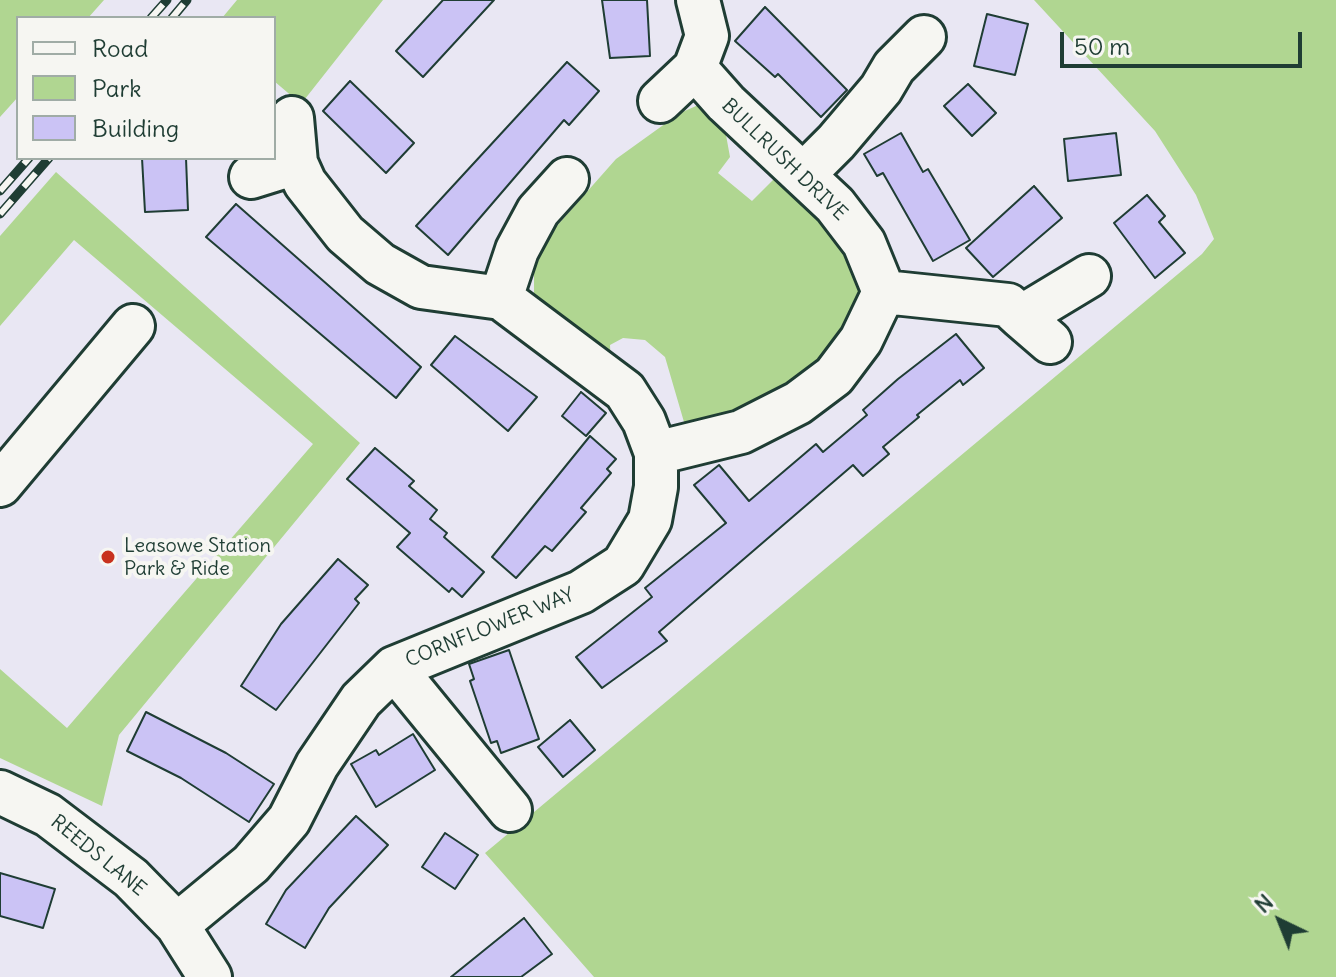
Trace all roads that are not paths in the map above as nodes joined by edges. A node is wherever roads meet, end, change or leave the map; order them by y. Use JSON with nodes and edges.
{"nodes":[{"id":1,"x":698,"y":0,"type":"edge"},
{"id":2,"x":924,"y":37,"type":"dead end"},
{"id":3,"x":695,"y":68,"type":"junction"},
{"id":4,"x":660,"y":101,"type":"dead end"},
{"id":5,"x":292,"y":118,"type":"dead end"},
{"id":6,"x":296,"y":163,"type":"junction"},
{"id":7,"x":804,"y":174,"type":"junction"},
{"id":8,"x":251,"y":177,"type":"dead end"},
{"id":9,"x":567,"y":179,"type":"dead end"},
{"id":10,"x":1089,"y":276,"type":"dead end"},
{"id":11,"x":884,"y":292,"type":"junction"},
{"id":12,"x":501,"y":298,"type":"junction"},
{"id":13,"x":133,"y":326,"type":"dead end"},
{"id":14,"x":656,"y":453,"type":"junction"},
{"id":15,"x":0,"y":485,"type":"edge"},
{"id":16,"x":394,"y":668,"type":"junction"},
{"id":17,"x":0,"y":792,"type":"edge"},
{"id":18,"x":510,"y":810,"type":"dead end"},
{"id":19,"x":177,"y":925,"type":"junction"},
{"id":20,"x":210,"y":977,"type":"edge"}],
"edges":[{"from":1,"to":3,"type":"street"},
{"from":2,"to":7,"type":"street"},
{"from":3,"to":4,"type":"street"},
{"from":3,"to":7,"type":"street","name":"BULLRUSH DRIVE"},
{"from":5,"to":6,"type":"street","name":"CORNFLOWER WAY"},
{"from":6,"to":8,"type":"street"},
{"from":6,"to":12,"type":"street","name":"CORNFLOWER WAY"},
{"from":7,"to":11,"type":"street","name":"BULLRUSH DRIVE"},
{"from":9,"to":12,"type":"street"},
{"from":10,"to":11,"type":"street"},
{"from":11,"to":14,"type":"street"},
{"from":12,"to":14,"type":"street","name":"CORNFLOWER WAY"},
{"from":13,"to":15,"type":"street"},
{"from":14,"to":16,"type":"street","name":"CORNFLOWER WAY"},
{"from":16,"to":18,"type":"street"},
{"from":16,"to":19,"type":"street","name":"CORNFLOWER WAY"},
{"from":17,"to":19,"type":"street","name":"REEDS LANE"},
{"from":19,"to":20,"type":"street","name":"REEDS LANE"}]}
